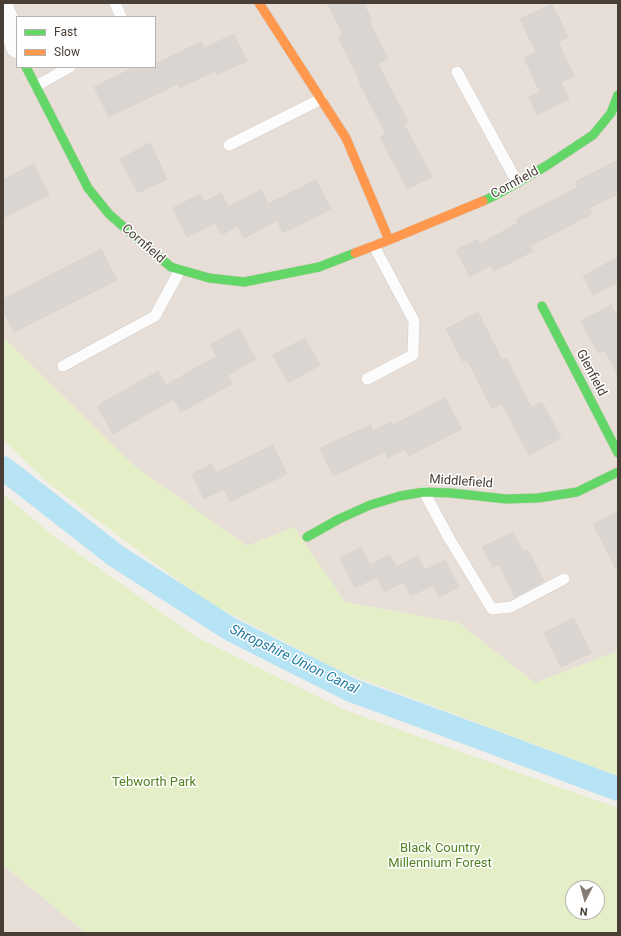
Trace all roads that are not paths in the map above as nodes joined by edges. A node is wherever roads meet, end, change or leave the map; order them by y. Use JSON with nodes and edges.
{"nodes":[{"id":1,"x":115,"y":3,"type":"edge"},
{"id":2,"x":259,"y":3,"type":"edge"},
{"id":3,"x":3,"y":8,"type":"edge"},
{"id":4,"x":121,"y":16,"type":"edge"},
{"id":5,"x":16,"y":44,"type":"edge"},
{"id":6,"x":27,"y":68,"type":"edge"},
{"id":7,"x":68,"y":68,"type":"edge"},
{"id":8,"x":457,"y":72,"type":"dead end"},
{"id":9,"x":36,"y":86,"type":"junction"},
{"id":10,"x":618,"y":95,"type":"edge"},
{"id":11,"x":321,"y":99,"type":"junction"},
{"id":12,"x":229,"y":145,"type":"dead end"},
{"id":13,"x":517,"y":182,"type":"junction"},
{"id":14,"x":389,"y":240,"type":"junction"},
{"id":15,"x":374,"y":246,"type":"junction"},
{"id":16,"x":180,"y":270,"type":"junction"},
{"id":17,"x":542,"y":306,"type":"dead end"},
{"id":18,"x":63,"y":366,"type":"dead end"},
{"id":19,"x":367,"y":379,"type":"dead end"},
{"id":20,"x":618,"y":453,"type":"edge"},
{"id":21,"x":618,"y":472,"type":"edge"},
{"id":22,"x":424,"y":492,"type":"junction"},
{"id":23,"x":307,"y":537,"type":"dead end"},
{"id":24,"x":564,"y":579,"type":"dead end"}],
"edges":[{"from":1,"to":4,"type":"lane"},
{"from":2,"to":11,"type":"street"},
{"from":3,"to":5,"type":"street"},
{"from":6,"to":9,"type":"street","name":"Cornfield"},
{"from":7,"to":9,"type":"lane"},
{"from":8,"to":13,"type":"lane"},
{"from":9,"to":16,"type":"street","name":"Cornfield"},
{"from":10,"to":13,"type":"street","name":"Cornfield"},
{"from":11,"to":12,"type":"lane"},
{"from":11,"to":14,"type":"street"},
{"from":13,"to":14,"type":"street","name":"Cornfield"},
{"from":14,"to":15,"type":"street","name":"Cornfield"},
{"from":15,"to":16,"type":"street","name":"Cornfield"},
{"from":15,"to":19,"type":"lane"},
{"from":16,"to":18,"type":"lane"},
{"from":17,"to":20,"type":"street","name":"Glenfield"},
{"from":21,"to":22,"type":"street","name":"Middlefield"},
{"from":22,"to":23,"type":"street","name":"Middlefield"},
{"from":22,"to":24,"type":"lane"}]}
